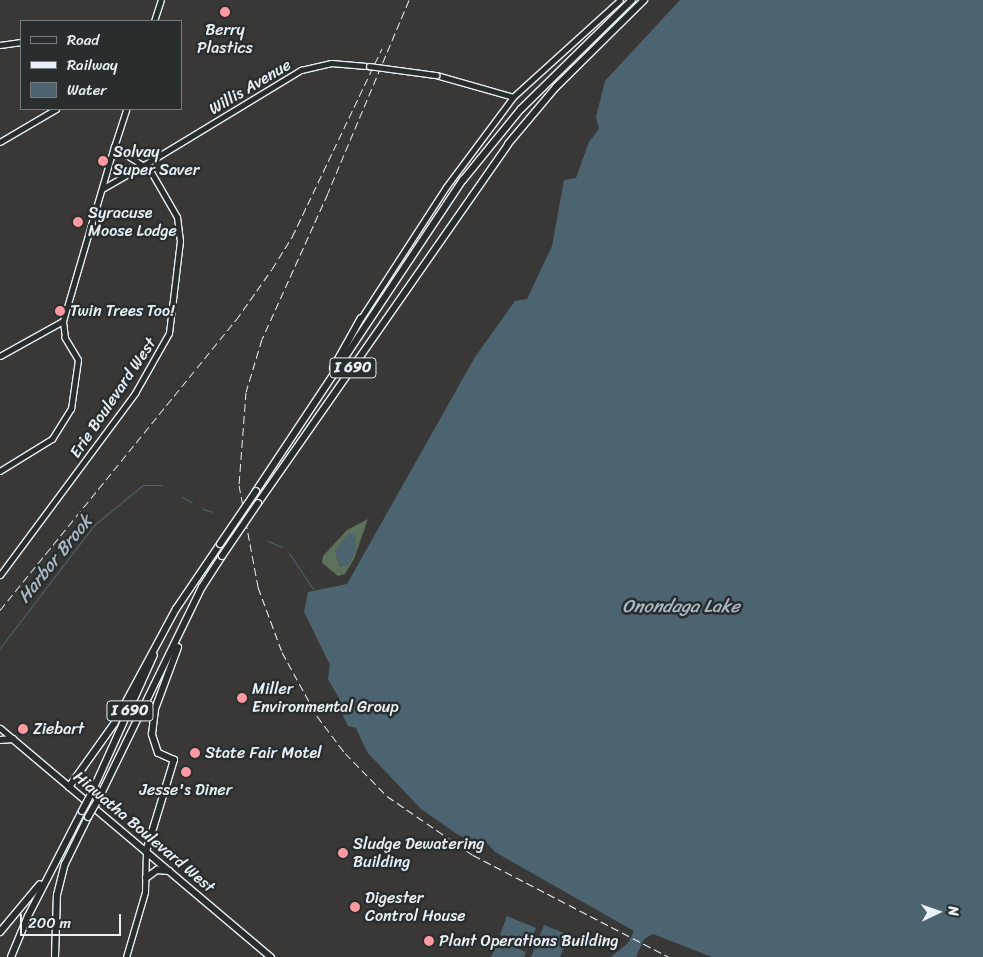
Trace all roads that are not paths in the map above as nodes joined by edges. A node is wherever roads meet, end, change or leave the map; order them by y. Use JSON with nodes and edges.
{"nodes":[{"id":1,"x":160,"y":0,"type":"edge"},
{"id":2,"x":620,"y":0,"type":"edge"},
{"id":3,"x":632,"y":0,"type":"edge"},
{"id":4,"x":644,"y":0,"type":"edge"},
{"id":5,"x":154,"y":20,"type":"edge"},
{"id":6,"x":20,"y":42,"type":"edge"},
{"id":7,"x":0,"y":44,"type":"edge"},
{"id":8,"x":514,"y":97,"type":"junction"},
{"id":9,"x":54,"y":110,"type":"edge"},
{"id":10,"x":126,"y":110,"type":"edge"},
{"id":11,"x":0,"y":142,"type":"edge"},
{"id":12,"x":114,"y":147,"type":"junction"},
{"id":13,"x":144,"y":165,"type":"junction"},
{"id":14,"x":102,"y":190,"type":"junction"},
{"id":15,"x":361,"y":318,"type":"joint"},
{"id":16,"x":63,"y":322,"type":"junction"},
{"id":17,"x":0,"y":356,"type":"edge"},
{"id":18,"x":321,"y":392,"type":"junction"},
{"id":19,"x":0,"y":471,"type":"edge"},
{"id":20,"x":0,"y":575,"type":"edge"},
{"id":21,"x":189,"y":612,"type":"junction"},
{"id":22,"x":166,"y":629,"type":"junction"},
{"id":23,"x":0,"y":728,"type":"edge"},
{"id":24,"x":13,"y":739,"type":"junction"},
{"id":25,"x":0,"y":740,"type":"edge"},
{"id":26,"x":174,"y":760,"type":"joint"},
{"id":27,"x":69,"y":787,"type":"junction"},
{"id":28,"x":146,"y":852,"type":"junction"},
{"id":29,"x":52,"y":867,"type":"junction"},
{"id":30,"x":171,"y":872,"type":"junction"},
{"id":31,"x":146,"y":878,"type":"junction"},
{"id":32,"x":0,"y":932,"type":"edge"},
{"id":33,"x":11,"y":957,"type":"edge"},
{"id":34,"x":56,"y":957,"type":"edge"},
{"id":35,"x":126,"y":957,"type":"edge"},
{"id":36,"x":271,"y":957,"type":"edge"}],
"edges":[{"from":1,"to":5,"type":"main road"},
{"from":2,"to":8,"type":"main road"},
{"from":3,"to":18,"type":"highway","number":"I 690"},
{"from":4,"to":21,"type":"highway","number":"I 690","bridge":true},
{"from":6,"to":7,"type":"street"},
{"from":8,"to":13,"type":"main road","name":"Willis Avenue","bridge":true},
{"from":8,"to":15,"type":"main road"},
{"from":9,"to":11,"type":"street"},
{"from":10,"to":12,"type":"main road"},
{"from":12,"to":13,"type":"main road","name":"Erie Boulevard West"},
{"from":12,"to":14,"type":"street"},
{"from":13,"to":14,"type":"street","name":"Willis Avenue"},
{"from":13,"to":20,"type":"main road","name":"Erie Boulevard West"},
{"from":14,"to":16,"type":"street"},
{"from":15,"to":18,"type":"highway"},
{"from":16,"to":17,"type":"street"},
{"from":16,"to":19,"type":"street"},
{"from":18,"to":22,"type":"highway","number":"I 690","bridge":true},
{"from":21,"to":26,"type":"highway"},
{"from":21,"to":34,"type":"highway","number":"I 690","bridge":true},
{"from":22,"to":27,"type":"highway"},
{"from":22,"to":29,"type":"highway","number":"I 690","bridge":true},
{"from":23,"to":24,"type":"main road","name":"Hiawatha Boulevard West"},
{"from":24,"to":25,"type":"main road"},
{"from":24,"to":27,"type":"main road","name":"Hiawatha Boulevard West"},
{"from":26,"to":28,"type":"main road"},
{"from":27,"to":28,"type":"main road","name":"Hiawatha Boulevard West"},
{"from":28,"to":30,"type":"main road","name":"Hiawatha Boulevard West"},
{"from":28,"to":31,"type":"main road"},
{"from":29,"to":32,"type":"highway"},
{"from":29,"to":33,"type":"highway","number":"I 690"},
{"from":30,"to":31,"type":"main road"},
{"from":30,"to":36,"type":"main road","name":"Hiawatha Boulevard West"},
{"from":31,"to":35,"type":"main road"}]}
